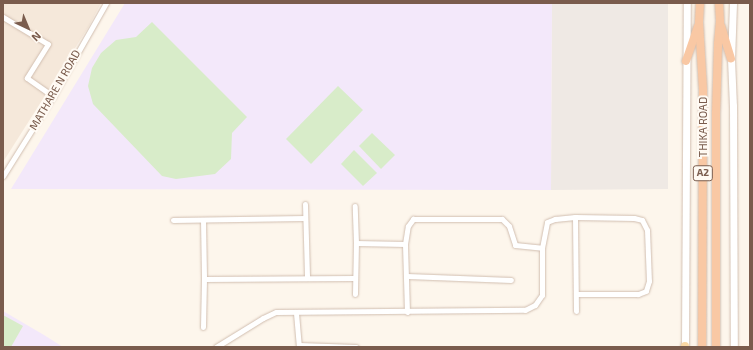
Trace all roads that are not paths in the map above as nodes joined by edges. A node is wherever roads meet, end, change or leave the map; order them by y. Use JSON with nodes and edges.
{"nodes":[{"id":1,"x":106,"y":3,"type":"edge"},
{"id":2,"x":687,"y":3,"type":"edge"},
{"id":3,"x":700,"y":3,"type":"edge"},
{"id":4,"x":719,"y":3,"type":"edge"},
{"id":5,"x":733,"y":3,"type":"edge"},
{"id":6,"x":3,"y":16,"type":"edge"},
{"id":7,"x":720,"y":21,"type":"junction"},
{"id":8,"x":699,"y":22,"type":"junction"},
{"id":9,"x":731,"y":59,"type":"junction"},
{"id":10,"x":686,"y":61,"type":"junction"},
{"id":11,"x":53,"y":96,"type":"junction"},
{"id":12,"x":3,"y":176,"type":"edge"},
{"id":13,"x":305,"y":204,"type":"dead end"},
{"id":14,"x":355,"y":206,"type":"dead end"},
{"id":15,"x":575,"y":217,"type":"junction"},
{"id":16,"x":305,"y":218,"type":"junction"},
{"id":17,"x":174,"y":220,"type":"dead end"},
{"id":18,"x":203,"y":220,"type":"junction"},
{"id":19,"x":356,"y":244,"type":"junction"},
{"id":20,"x":405,"y":244,"type":"junction"},
{"id":21,"x":542,"y":248,"type":"junction"},
{"id":22,"x":407,"y":276,"type":"junction"},
{"id":23,"x":307,"y":277,"type":"junction"},
{"id":24,"x":354,"y":278,"type":"junction"},
{"id":25,"x":204,"y":279,"type":"junction"},
{"id":26,"x":512,"y":280,"type":"dead end"},
{"id":27,"x":355,"y":294,"type":"dead end"},
{"id":28,"x":576,"y":294,"type":"junction"},
{"id":29,"x":576,"y":311,"type":"dead end"},
{"id":30,"x":407,"y":312,"type":"junction"},
{"id":31,"x":296,"y":313,"type":"junction"},
{"id":32,"x":203,"y":327,"type":"dead end"},
{"id":33,"x":702,"y":345,"type":"edge"},
{"id":34,"x":299,"y":346,"type":"edge"},
{"id":35,"x":216,"y":347,"type":"edge"},
{"id":36,"x":356,"y":347,"type":"edge"},
{"id":37,"x":685,"y":347,"type":"edge"},
{"id":38,"x":716,"y":347,"type":"edge"},
{"id":39,"x":734,"y":347,"type":"edge"}],
"edges":[{"from":1,"to":11,"type":"street","name":"MATHARE N ROAD"},
{"from":2,"to":10,"type":"main road","name":"THIKA ROAD"},
{"from":3,"to":8,"type":"highway","name":"THIKA ROAD","number":"A2"},
{"from":4,"to":7,"type":"highway","name":"THIKA ROAD","number":"A2"},
{"from":5,"to":9,"type":"main road"},
{"from":6,"to":11,"type":"street"},
{"from":7,"to":9,"type":"highway"},
{"from":7,"to":38,"type":"highway","name":"THIKA ROAD","number":"A2"},
{"from":8,"to":10,"type":"highway"},
{"from":8,"to":33,"type":"highway","name":"THIKA ROAD","number":"A2"},
{"from":9,"to":39,"type":"main road"},
{"from":10,"to":37,"type":"main road","name":"THIKA ROAD"},
{"from":11,"to":12,"type":"street","name":"MATHARE N ROAD"},
{"from":13,"to":16,"type":"street"},
{"from":14,"to":19,"type":"street"},
{"from":15,"to":21,"type":"street"},
{"from":15,"to":28,"type":"street"},
{"from":15,"to":28,"type":"street"},
{"from":16,"to":18,"type":"street"},
{"from":16,"to":23,"type":"street"},
{"from":17,"to":18,"type":"street"},
{"from":18,"to":25,"type":"street"},
{"from":19,"to":20,"type":"street"},
{"from":19,"to":24,"type":"street"},
{"from":20,"to":21,"type":"street"},
{"from":20,"to":22,"type":"street"},
{"from":21,"to":30,"type":"street"},
{"from":22,"to":26,"type":"street"},
{"from":22,"to":30,"type":"street"},
{"from":23,"to":24,"type":"street"},
{"from":23,"to":25,"type":"street"},
{"from":24,"to":27,"type":"street"},
{"from":25,"to":32,"type":"street"},
{"from":28,"to":29,"type":"street"},
{"from":30,"to":31,"type":"street"},
{"from":31,"to":34,"type":"street"},
{"from":31,"to":35,"type":"street"},
{"from":34,"to":36,"type":"street"}]}
